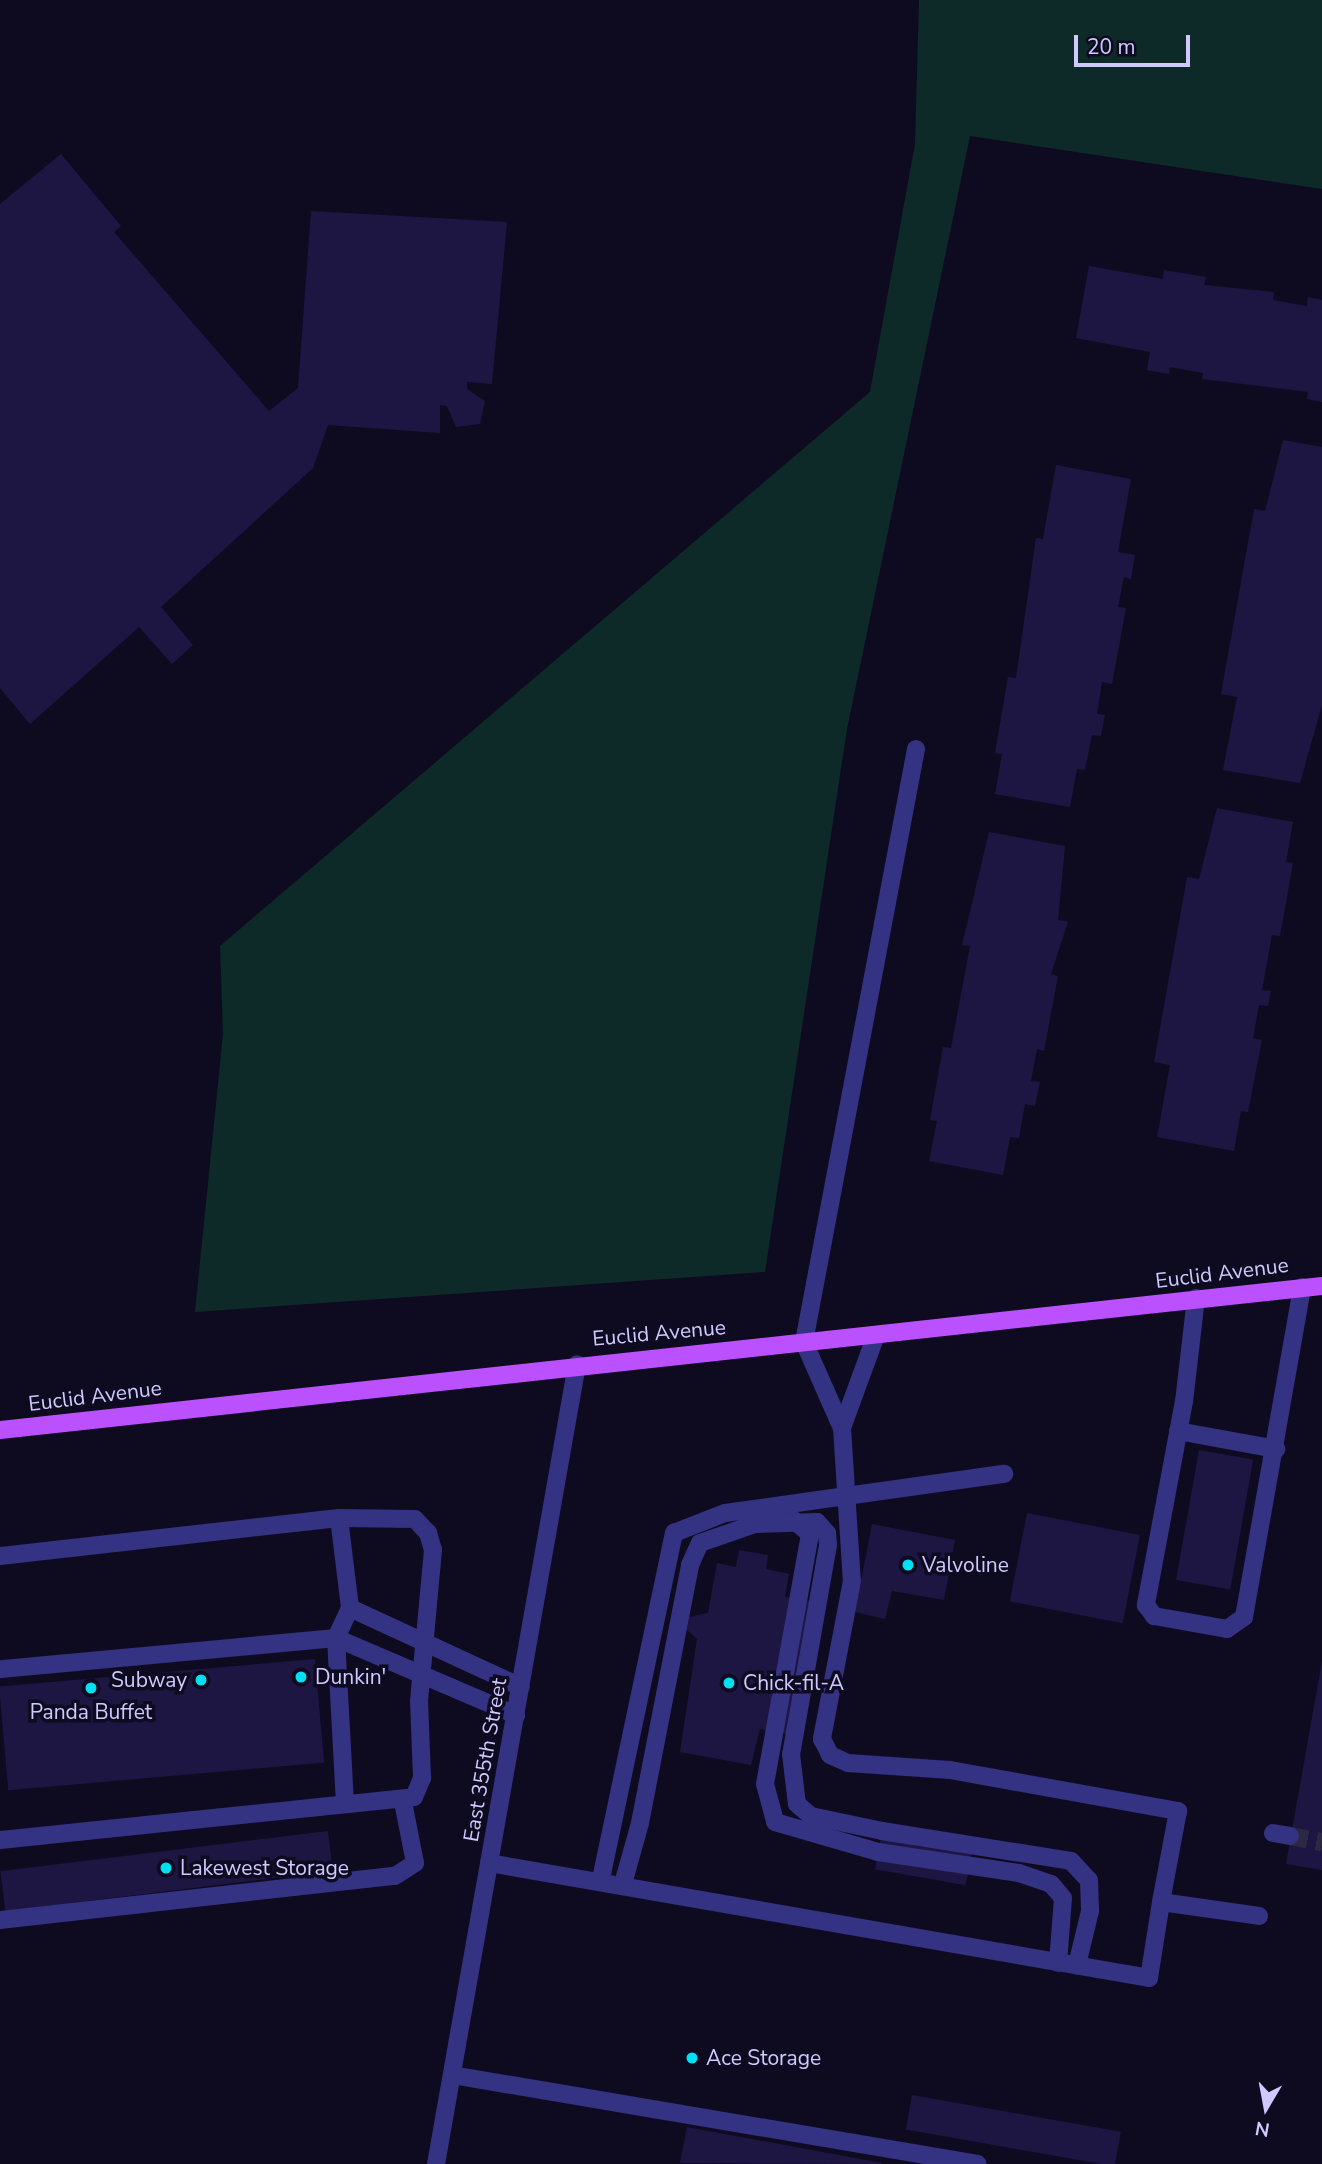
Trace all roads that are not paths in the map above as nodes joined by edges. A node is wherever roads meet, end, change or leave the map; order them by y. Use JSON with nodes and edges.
{"nodes":[{"id":1,"x":916,"y":748,"type":"dead end"},
{"id":2,"x":1322,"y":1286,"type":"edge"},
{"id":3,"x":1302,"y":1287,"type":"junction"},
{"id":4,"x":1196,"y":1298,"type":"junction"},
{"id":5,"x":876,"y":1335,"type":"junction"},
{"id":6,"x":804,"y":1342,"type":"junction"},
{"id":7,"x":577,"y":1364,"type":"junction"},
{"id":8,"x":842,"y":1428,"type":"junction"},
{"id":9,"x":0,"y":1430,"type":"edge"},
{"id":10,"x":1178,"y":1431,"type":"junction"},
{"id":11,"x":1276,"y":1449,"type":"junction"},
{"id":12,"x":1004,"y":1474,"type":"dead end"},
{"id":13,"x":848,"y":1497,"type":"junction"},
{"id":14,"x":777,"y":1506,"type":"junction"},
{"id":15,"x":339,"y":1517,"type":"junction"},
{"id":16,"x":800,"y":1522,"type":"junction"},
{"id":17,"x":0,"y":1556,"type":"edge"},
{"id":18,"x":350,"y":1608,"type":"junction"},
{"id":19,"x":337,"y":1639,"type":"junction"},
{"id":20,"x":426,"y":1646,"type":"junction"},
{"id":21,"x":0,"y":1669,"type":"edge"},
{"id":22,"x":422,"y":1678,"type":"junction"},
{"id":23,"x":521,"y":1687,"type":"junction"},
{"id":24,"x":516,"y":1715,"type":"junction"},
{"id":25,"x":403,"y":1802,"type":"junction"},
{"id":26,"x":345,"y":1804,"type":"junction"},
{"id":27,"x":0,"y":1840,"type":"edge"},
{"id":28,"x":489,"y":1863,"type":"junction"},
{"id":29,"x":601,"y":1879,"type":"junction"},
{"id":30,"x":623,"y":1884,"type":"junction"},
{"id":31,"x":1161,"y":1902,"type":"junction"},
{"id":32,"x":1259,"y":1916,"type":"dead end"},
{"id":33,"x":0,"y":1920,"type":"edge"},
{"id":34,"x":1058,"y":1963,"type":"junction"},
{"id":35,"x":1077,"y":1965,"type":"junction"},
{"id":36,"x":452,"y":2075,"type":"junction"},
{"id":37,"x":436,"y":2164,"type":"edge"},
{"id":38,"x":978,"y":2164,"type":"edge"}],
"edges":[{"from":1,"to":6,"type":"street"},
{"from":2,"to":3,"type":"main road","name":"Euclid Avenue"},
{"from":3,"to":4,"type":"main road","name":"Euclid Avenue"},
{"from":3,"to":11,"type":"street"},
{"from":4,"to":5,"type":"main road","name":"Euclid Avenue"},
{"from":4,"to":10,"type":"street"},
{"from":5,"to":6,"type":"main road","name":"Euclid Avenue"},
{"from":5,"to":8,"type":"street"},
{"from":6,"to":7,"type":"main road","name":"Euclid Avenue"},
{"from":6,"to":8,"type":"street"},
{"from":7,"to":9,"type":"main road","name":"Euclid Avenue"},
{"from":7,"to":23,"type":"street","name":"East 355th Street"},
{"from":8,"to":13,"type":"street"},
{"from":10,"to":11,"type":"street"},
{"from":10,"to":11,"type":"street"},
{"from":12,"to":13,"type":"street"},
{"from":13,"to":14,"type":"street"},
{"from":13,"to":31,"type":"street"},
{"from":14,"to":16,"type":"street"},
{"from":14,"to":29,"type":"street"},
{"from":15,"to":17,"type":"street"},
{"from":15,"to":18,"type":"street"},
{"from":15,"to":20,"type":"street"},
{"from":16,"to":30,"type":"street"},
{"from":16,"to":34,"type":"street"},
{"from":16,"to":35,"type":"street"},
{"from":18,"to":19,"type":"street"},
{"from":18,"to":20,"type":"street"},
{"from":19,"to":21,"type":"street"},
{"from":19,"to":22,"type":"street"},
{"from":19,"to":26,"type":"street"},
{"from":20,"to":22,"type":"street"},
{"from":20,"to":23,"type":"street"},
{"from":22,"to":24,"type":"street"},
{"from":22,"to":25,"type":"street"},
{"from":23,"to":24,"type":"street","name":"East 355th Street"},
{"from":24,"to":28,"type":"street","name":"East 355th Street"},
{"from":25,"to":26,"type":"street"},
{"from":25,"to":33,"type":"street"},
{"from":26,"to":27,"type":"street"},
{"from":28,"to":29,"type":"street"},
{"from":28,"to":36,"type":"street","name":"East 355th Street"},
{"from":29,"to":30,"type":"street"},
{"from":30,"to":34,"type":"street"},
{"from":31,"to":32,"type":"street"},
{"from":31,"to":35,"type":"street"},
{"from":34,"to":35,"type":"street"},
{"from":36,"to":37,"type":"street","name":"East 355th Street"},
{"from":36,"to":38,"type":"street"}]}
